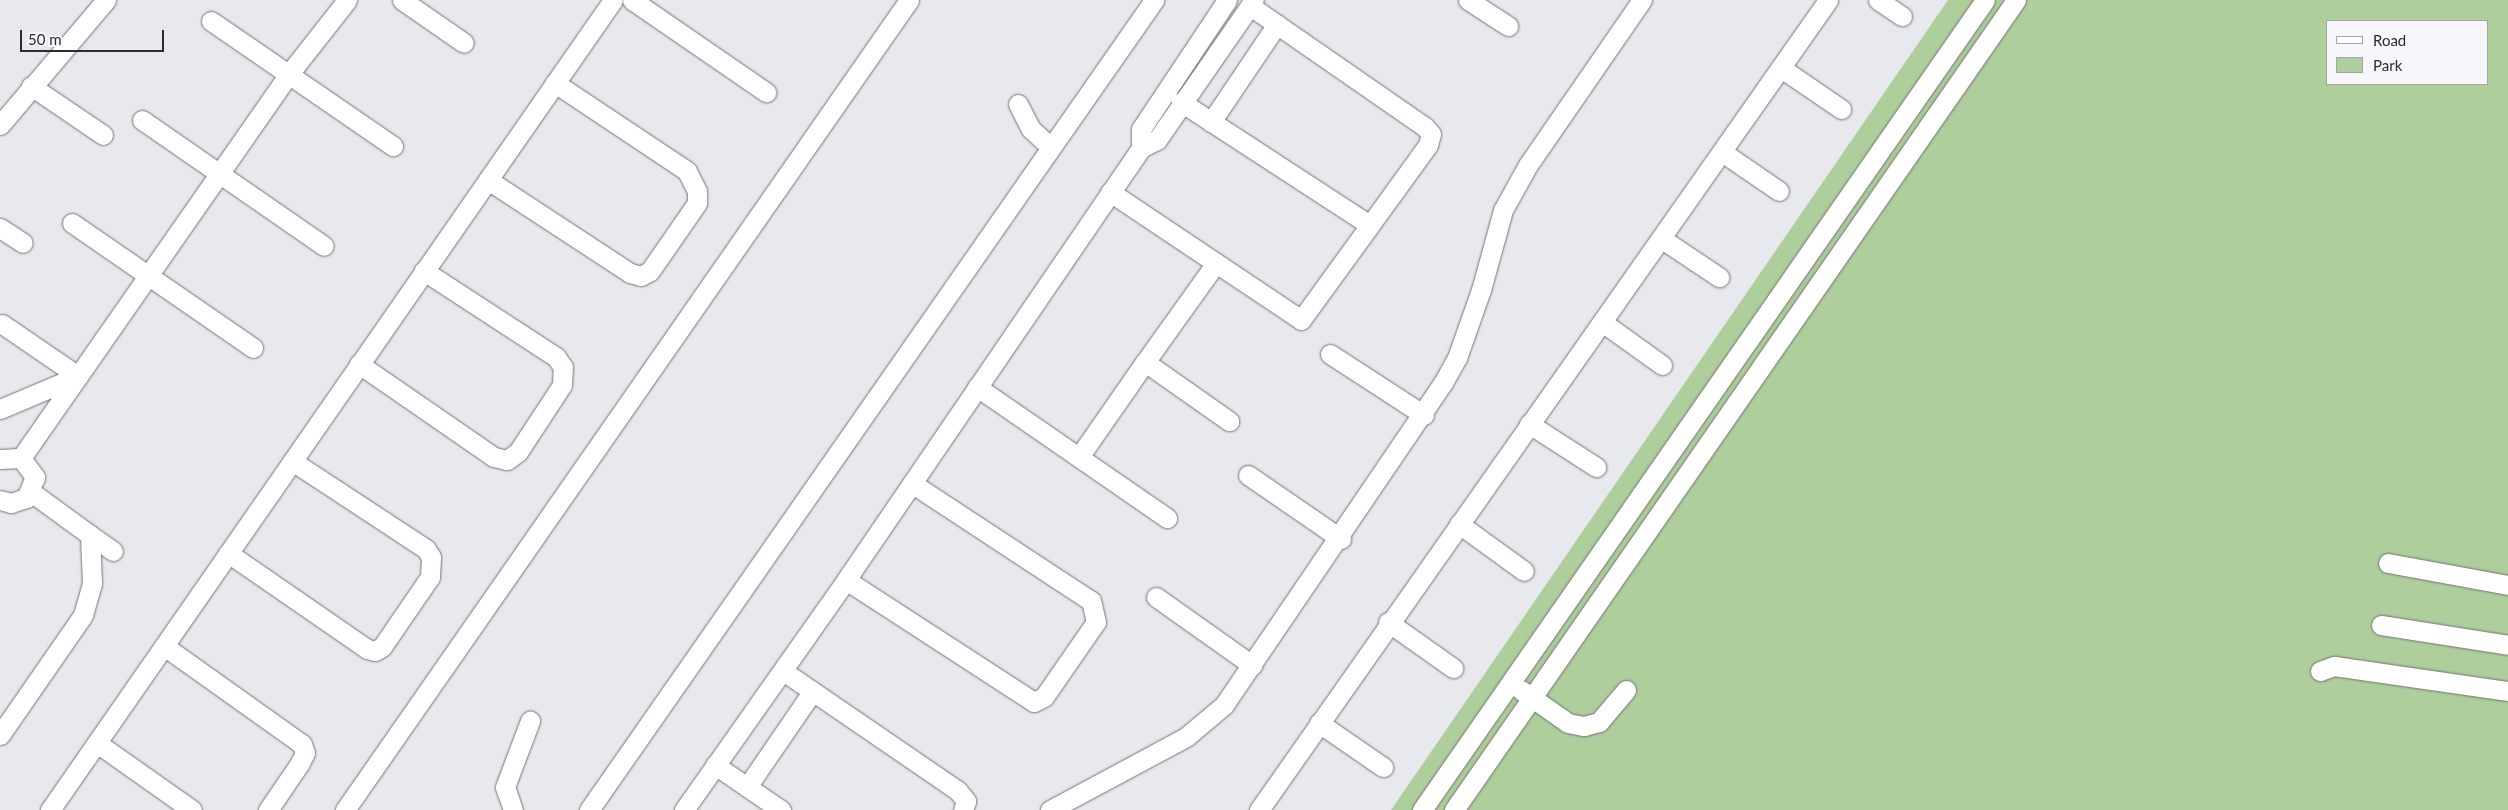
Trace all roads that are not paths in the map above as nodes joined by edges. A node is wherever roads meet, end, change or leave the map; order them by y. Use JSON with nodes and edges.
{"nodes":[{"id":1,"x":106,"y":0,"type":"edge"},
{"id":2,"x":347,"y":0,"type":"edge"},
{"id":3,"x":402,"y":0,"type":"edge"},
{"id":4,"x":613,"y":0,"type":"edge"},
{"id":5,"x":632,"y":0,"type":"edge"},
{"id":6,"x":909,"y":0,"type":"edge"},
{"id":7,"x":1154,"y":0,"type":"edge"},
{"id":8,"x":1227,"y":0,"type":"edge"},
{"id":9,"x":1468,"y":0,"type":"edge"},
{"id":10,"x":1642,"y":0,"type":"edge"},
{"id":11,"x":1828,"y":0,"type":"edge"},
{"id":12,"x":1878,"y":0,"type":"edge"},
{"id":13,"x":1985,"y":0,"type":"edge"},
{"id":14,"x":2016,"y":0,"type":"edge"},
{"id":15,"x":1252,"y":3,"type":"edge"},
{"id":16,"x":1902,"y":16,"type":"dead end"},
{"id":17,"x":211,"y":21,"type":"dead end"},
{"id":18,"x":1277,"y":24,"type":"junction"},
{"id":19,"x":1508,"y":26,"type":"dead end"},
{"id":20,"x":464,"y":43,"type":"dead end"},
{"id":21,"x":1782,"y":68,"type":"junction"},
{"id":22,"x":289,"y":74,"type":"junction"},
{"id":23,"x":555,"y":83,"type":"junction"},
{"id":24,"x":31,"y":86,"type":"junction"},
{"id":25,"x":1924,"y":87,"type":"junction"},
{"id":26,"x":766,"y":92,"type":"dead end"},
{"id":27,"x":1182,"y":102,"type":"junction"},
{"id":28,"x":1946,"y":102,"type":"junction"},
{"id":29,"x":1018,"y":104,"type":"dead end"},
{"id":30,"x":1841,"y":109,"type":"dead end"},
{"id":31,"x":142,"y":120,"type":"dead end"},
{"id":32,"x":1211,"y":122,"type":"junction"},
{"id":33,"x":0,"y":125,"type":"edge"},
{"id":34,"x":103,"y":135,"type":"dead end"},
{"id":35,"x":393,"y":146,"type":"dead end"},
{"id":36,"x":1050,"y":147,"type":"junction"},
{"id":37,"x":1141,"y":148,"type":"junction"},
{"id":38,"x":1722,"y":152,"type":"junction"},
{"id":39,"x":219,"y":174,"type":"junction"},
{"id":40,"x":488,"y":180,"type":"junction"},
{"id":41,"x":1779,"y":191,"type":"dead end"},
{"id":42,"x":1110,"y":192,"type":"junction"},
{"id":43,"x":72,"y":223,"type":"dead end"},
{"id":44,"x":1370,"y":225,"type":"junction"},
{"id":45,"x":0,"y":228,"type":"edge"},
{"id":46,"x":1662,"y":239,"type":"junction"},
{"id":47,"x":23,"y":243,"type":"dead end"},
{"id":48,"x":324,"y":246,"type":"dead end"},
{"id":49,"x":1216,"y":263,"type":"junction"},
{"id":50,"x":424,"y":271,"type":"junction"},
{"id":51,"x":148,"y":275,"type":"junction"},
{"id":52,"x":1719,"y":277,"type":"dead end"},
{"id":53,"x":1602,"y":322,"type":"junction"},
{"id":54,"x":2,"y":324,"type":"dead end"},
{"id":55,"x":253,"y":348,"type":"dead end"},
{"id":56,"x":1330,"y":354,"type":"dead end"},
{"id":57,"x":1145,"y":362,"type":"junction"},
{"id":58,"x":359,"y":364,"type":"junction"},
{"id":59,"x":1662,"y":365,"type":"dead end"},
{"id":60,"x":78,"y":376,"type":"junction"},
{"id":61,"x":1719,"y":380,"type":"junction"},
{"id":62,"x":977,"y":387,"type":"junction"},
{"id":63,"x":1740,"y":395,"type":"junction"},
{"id":64,"x":0,"y":409,"type":"edge"},
{"id":65,"x":1424,"y":415,"type":"junction"},
{"id":66,"x":1229,"y":421,"type":"dead end"},
{"id":67,"x":1529,"y":424,"type":"junction"},
{"id":68,"x":1079,"y":457,"type":"junction"},
{"id":69,"x":21,"y":458,"type":"junction"},
{"id":70,"x":0,"y":459,"type":"edge"},
{"id":71,"x":292,"y":461,"type":"junction"},
{"id":72,"x":1596,"y":468,"type":"dead end"},
{"id":73,"x":1248,"y":475,"type":"dead end"},
{"id":74,"x":912,"y":484,"type":"junction"},
{"id":75,"x":32,"y":492,"type":"junction"},
{"id":76,"x":0,"y":500,"type":"edge"},
{"id":77,"x":1167,"y":518,"type":"dead end"},
{"id":78,"x":1459,"y":524,"type":"junction"},
{"id":79,"x":90,"y":535,"type":"junction"},
{"id":80,"x":1341,"y":539,"type":"junction"},
{"id":81,"x":113,"y":551,"type":"dead end"},
{"id":82,"x":228,"y":553,"type":"junction"},
{"id":83,"x":2388,"y":562,"type":"dead end"},
{"id":84,"x":1524,"y":571,"type":"dead end"},
{"id":85,"x":846,"y":580,"type":"junction"},
{"id":86,"x":2508,"y":585,"type":"edge"},
{"id":87,"x":1156,"y":598,"type":"dead end"},
{"id":88,"x":1388,"y":622,"type":"junction"},
{"id":89,"x":2380,"y":625,"type":"dead end"},
{"id":90,"x":2508,"y":645,"type":"edge"},
{"id":91,"x":164,"y":646,"type":"junction"},
{"id":92,"x":1252,"y":665,"type":"junction"},
{"id":93,"x":1453,"y":668,"type":"dead end"},
{"id":94,"x":782,"y":671,"type":"junction"},
{"id":95,"x":2320,"y":671,"type":"dead end"},
{"id":96,"x":1511,"y":681,"type":"junction"},
{"id":97,"x":1626,"y":690,"type":"dead end"},
{"id":98,"x":2508,"y":691,"type":"edge"},
{"id":99,"x":812,"y":692,"type":"junction"},
{"id":100,"x":1531,"y":698,"type":"junction"},
{"id":101,"x":530,"y":721,"type":"dead end"},
{"id":102,"x":1319,"y":722,"type":"junction"},
{"id":103,"x":0,"y":734,"type":"edge"},
{"id":104,"x":96,"y":743,"type":"junction"},
{"id":105,"x":716,"y":765,"type":"junction"},
{"id":106,"x":1383,"y":766,"type":"dead end"},
{"id":107,"x":747,"y":786,"type":"junction"},
{"id":108,"x":50,"y":810,"type":"edge"},
{"id":109,"x":192,"y":810,"type":"edge"},
{"id":110,"x":268,"y":810,"type":"edge"},
{"id":111,"x":345,"y":810,"type":"edge"},
{"id":112,"x":513,"y":810,"type":"edge"},
{"id":113,"x":589,"y":810,"type":"edge"},
{"id":114,"x":684,"y":810,"type":"edge"},
{"id":115,"x":781,"y":810,"type":"edge"},
{"id":116,"x":963,"y":810,"type":"edge"},
{"id":117,"x":1050,"y":810,"type":"edge"},
{"id":118,"x":1259,"y":810,"type":"edge"},
{"id":119,"x":1422,"y":810,"type":"edge"},
{"id":120,"x":1454,"y":810,"type":"edge"}],
"edges":[{"from":1,"to":24,"type":"street"},
{"from":2,"to":22,"type":"street"},
{"from":3,"to":20,"type":"street"},
{"from":4,"to":23,"type":"street"},
{"from":5,"to":26,"type":"street"},
{"from":6,"to":111,"type":"street"},
{"from":7,"to":36,"type":"street"},
{"from":8,"to":37,"type":"street"},
{"from":9,"to":19,"type":"street"},
{"from":10,"to":65,"type":"street"},
{"from":11,"to":21,"type":"street"},
{"from":12,"to":16,"type":"street"},
{"from":13,"to":25,"type":"street"},
{"from":14,"to":28,"type":"street"},
{"from":15,"to":18,"type":"street"},
{"from":15,"to":27,"type":"street"},
{"from":17,"to":22,"type":"street"},
{"from":18,"to":32,"type":"street"},
{"from":18,"to":44,"type":"street"},
{"from":21,"to":30,"type":"street"},
{"from":21,"to":38,"type":"street"},
{"from":22,"to":35,"type":"street"},
{"from":22,"to":39,"type":"street"},
{"from":23,"to":40,"type":"street"},
{"from":23,"to":40,"type":"street"},
{"from":24,"to":33,"type":"street"},
{"from":24,"to":34,"type":"street"},
{"from":25,"to":28,"type":"street"},
{"from":25,"to":61,"type":"street"},
{"from":27,"to":32,"type":"street"},
{"from":27,"to":37,"type":"street"},
{"from":28,"to":63,"type":"street"},
{"from":29,"to":36,"type":"street"},
{"from":31,"to":39,"type":"street"},
{"from":32,"to":44,"type":"street"},
{"from":36,"to":113,"type":"street"},
{"from":37,"to":42,"type":"street"},
{"from":38,"to":41,"type":"street"},
{"from":38,"to":46,"type":"street"},
{"from":39,"to":48,"type":"street"},
{"from":39,"to":51,"type":"street"},
{"from":40,"to":50,"type":"street"},
{"from":42,"to":49,"type":"street"},
{"from":42,"to":62,"type":"street"},
{"from":43,"to":51,"type":"street"},
{"from":44,"to":49,"type":"street"},
{"from":45,"to":47,"type":"street"},
{"from":46,"to":52,"type":"street"},
{"from":46,"to":53,"type":"street"},
{"from":49,"to":57,"type":"street"},
{"from":50,"to":58,"type":"street"},
{"from":50,"to":58,"type":"street"},
{"from":51,"to":55,"type":"street"},
{"from":51,"to":60,"type":"street"},
{"from":53,"to":59,"type":"street"},
{"from":53,"to":67,"type":"street"},
{"from":54,"to":60,"type":"street"},
{"from":56,"to":65,"type":"street"},
{"from":57,"to":66,"type":"street"},
{"from":57,"to":68,"type":"street"},
{"from":58,"to":71,"type":"street"},
{"from":60,"to":64,"type":"street"},
{"from":60,"to":69,"type":"street"},
{"from":61,"to":63,"type":"street"},
{"from":61,"to":96,"type":"street"},
{"from":62,"to":68,"type":"street"},
{"from":62,"to":74,"type":"street"},
{"from":63,"to":100,"type":"street"},
{"from":65,"to":80,"type":"street"},
{"from":67,"to":72,"type":"street"},
{"from":67,"to":78,"type":"street"},
{"from":68,"to":77,"type":"street"},
{"from":69,"to":70,"type":"street"},
{"from":69,"to":75,"type":"street"},
{"from":71,"to":82,"type":"street"},
{"from":71,"to":82,"type":"street"},
{"from":73,"to":80,"type":"street"},
{"from":74,"to":85,"type":"street"},
{"from":74,"to":85,"type":"street"},
{"from":75,"to":76,"type":"street"},
{"from":75,"to":79,"type":"street"},
{"from":78,"to":84,"type":"street"},
{"from":78,"to":88,"type":"street"},
{"from":79,"to":81,"type":"street"},
{"from":79,"to":103,"type":"street"},
{"from":80,"to":92,"type":"street"},
{"from":82,"to":91,"type":"street"},
{"from":83,"to":86,"type":"street"},
{"from":85,"to":94,"type":"street"},
{"from":87,"to":92,"type":"street"},
{"from":88,"to":93,"type":"street"},
{"from":88,"to":102,"type":"street"},
{"from":89,"to":90,"type":"street"},
{"from":91,"to":104,"type":"street"},
{"from":91,"to":110,"type":"street"},
{"from":92,"to":117,"type":"street"},
{"from":94,"to":99,"type":"street"},
{"from":94,"to":105,"type":"street"},
{"from":95,"to":98,"type":"street"},
{"from":96,"to":100,"type":"street"},
{"from":96,"to":119,"type":"street"},
{"from":97,"to":100,"type":"street"},
{"from":99,"to":107,"type":"street"},
{"from":99,"to":116,"type":"street"},
{"from":100,"to":120,"type":"street"},
{"from":101,"to":112,"type":"street"},
{"from":102,"to":106,"type":"street"},
{"from":102,"to":118,"type":"street"},
{"from":104,"to":108,"type":"street"},
{"from":104,"to":109,"type":"street"},
{"from":105,"to":107,"type":"street"},
{"from":105,"to":114,"type":"street"},
{"from":107,"to":115,"type":"street"}]}
